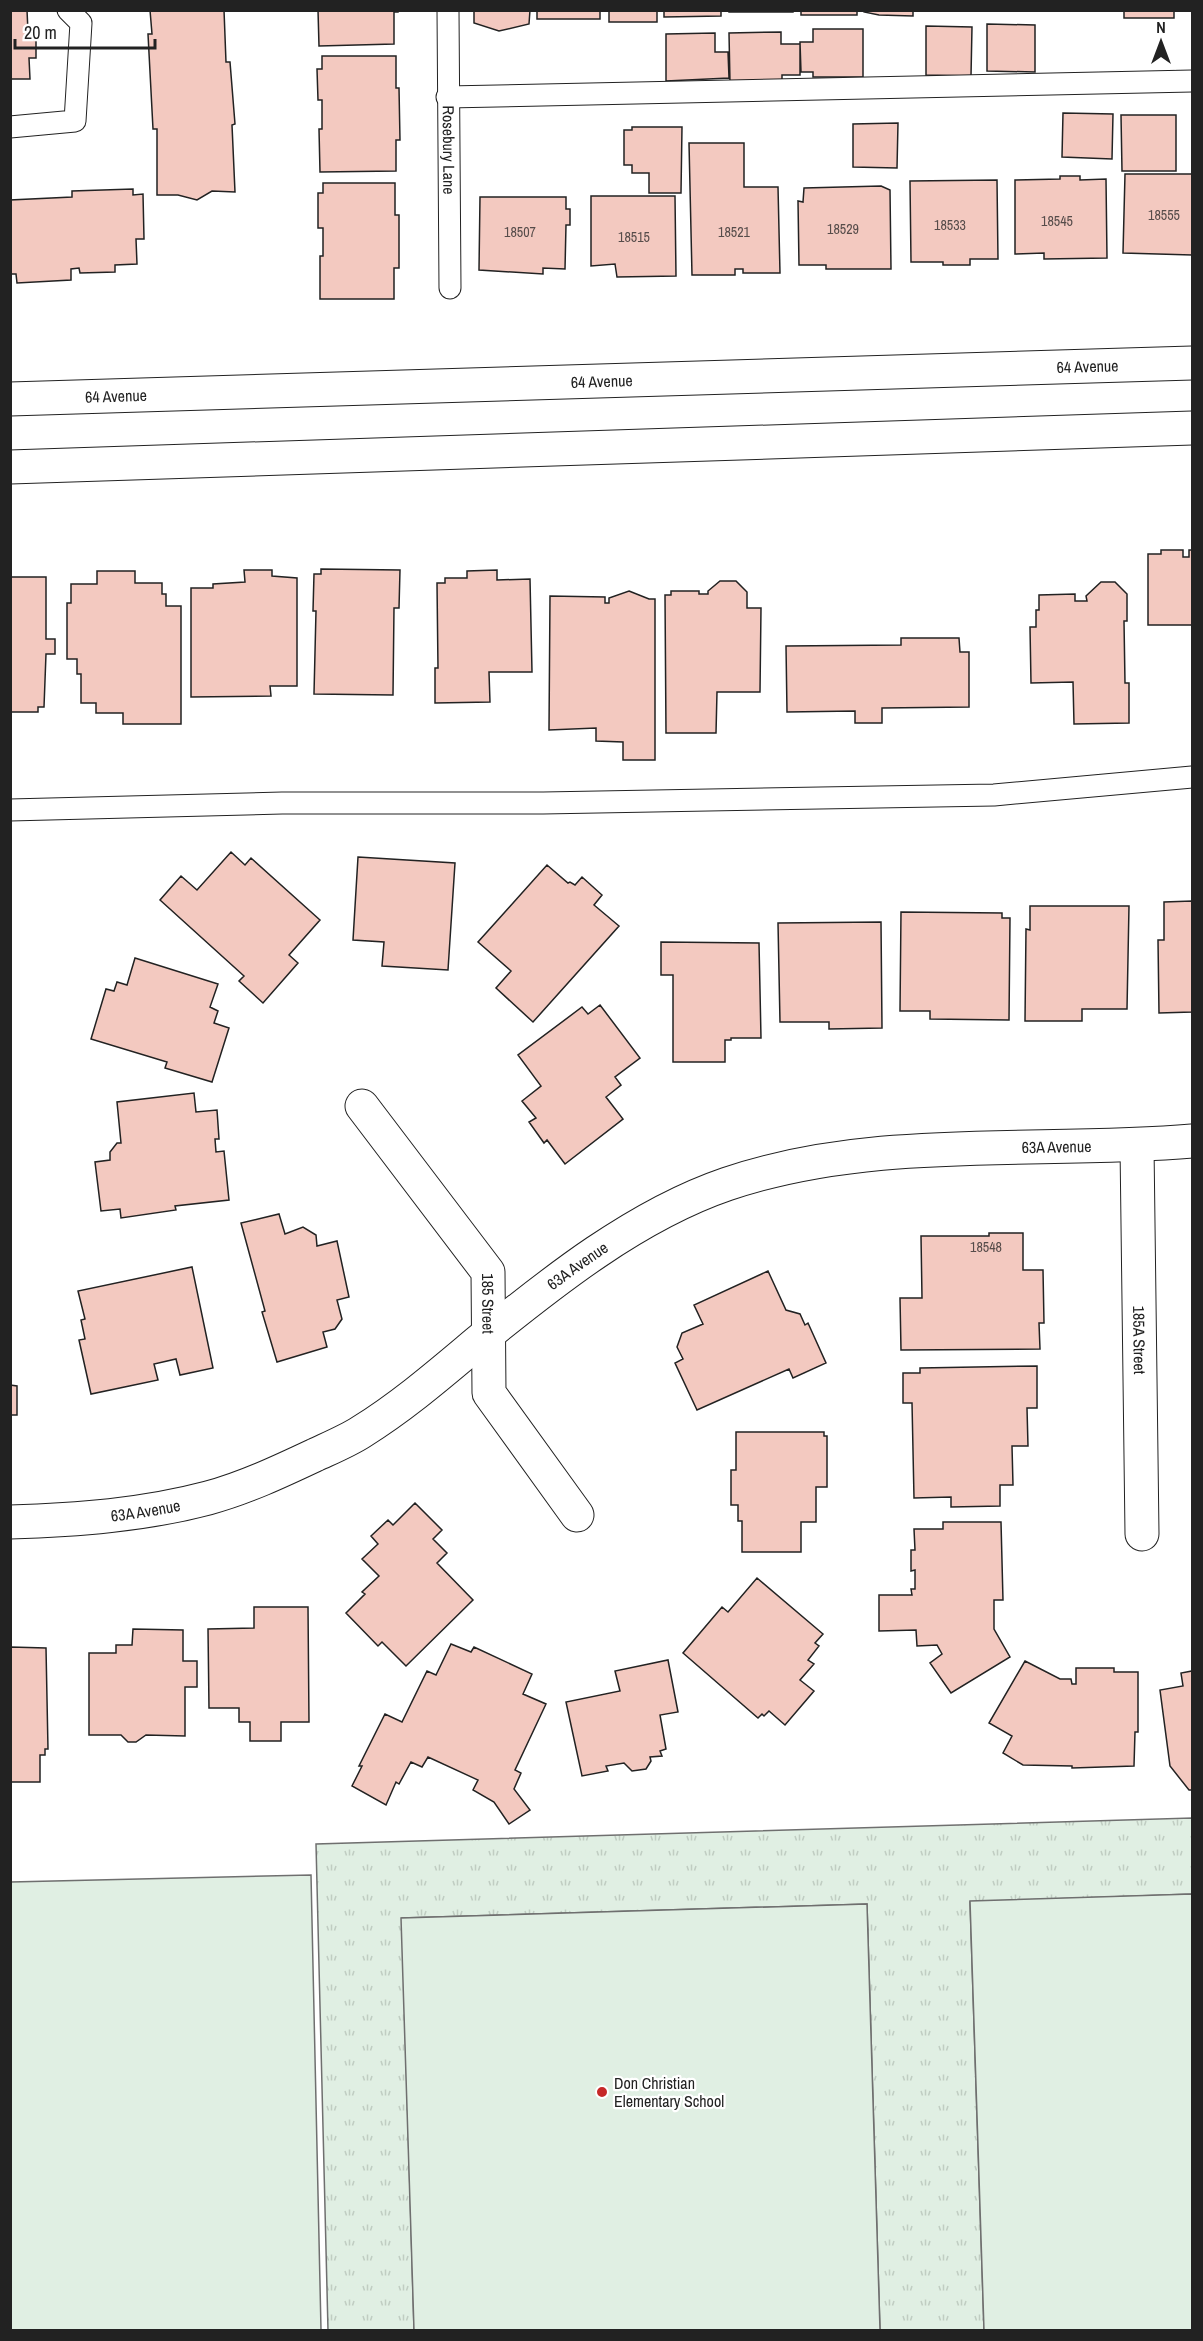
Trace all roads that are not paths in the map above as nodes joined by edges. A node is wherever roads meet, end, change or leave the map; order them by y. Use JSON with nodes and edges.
{"nodes":[{"id":1,"x":68,"y":10,"type":"edge"},
{"id":2,"x":448,"y":10,"type":"edge"},
{"id":3,"x":1192,"y":81,"type":"edge"},
{"id":4,"x":447,"y":97,"type":"junction"},
{"id":5,"x":10,"y":127,"type":"edge"},
{"id":6,"x":450,"y":288,"type":"dead end"},
{"id":7,"x":1192,"y":363,"type":"edge"},
{"id":8,"x":10,"y":399,"type":"edge"},
{"id":9,"x":1192,"y":428,"type":"edge"},
{"id":10,"x":10,"y":467,"type":"edge"},
{"id":11,"x":1192,"y":777,"type":"edge"},
{"id":12,"x":10,"y":810,"type":"edge"},
{"id":13,"x":362,"y":1106,"type":"dead end"},
{"id":14,"x":1192,"y":1141,"type":"edge"},
{"id":15,"x":1137,"y":1146,"type":"junction"},
{"id":16,"x":488,"y":1334,"type":"junction"},
{"id":17,"x":577,"y":1515,"type":"dead end"},
{"id":18,"x":10,"y":1522,"type":"edge"},
{"id":19,"x":1142,"y":1534,"type":"dead end"}],
"edges":[{"from":1,"to":5,"type":"lane"},
{"from":2,"to":4,"type":"lane","name":"Rosebury Lane"},
{"from":3,"to":4,"type":"lane"},
{"from":4,"to":6,"type":"lane","name":"Rosebury Lane"},
{"from":7,"to":8,"type":"main road","name":"64 Avenue"},
{"from":9,"to":10,"type":"main road"},
{"from":11,"to":12,"type":"lane"},
{"from":13,"to":16,"type":"main road","name":"185 Street"},
{"from":14,"to":15,"type":"main road","name":"63A Avenue"},
{"from":15,"to":16,"type":"main road","name":"63A Avenue"},
{"from":15,"to":19,"type":"main road","name":"185A Street"},
{"from":16,"to":17,"type":"main road","name":"185 Street"},
{"from":16,"to":18,"type":"main road","name":"63A Avenue"}]}
